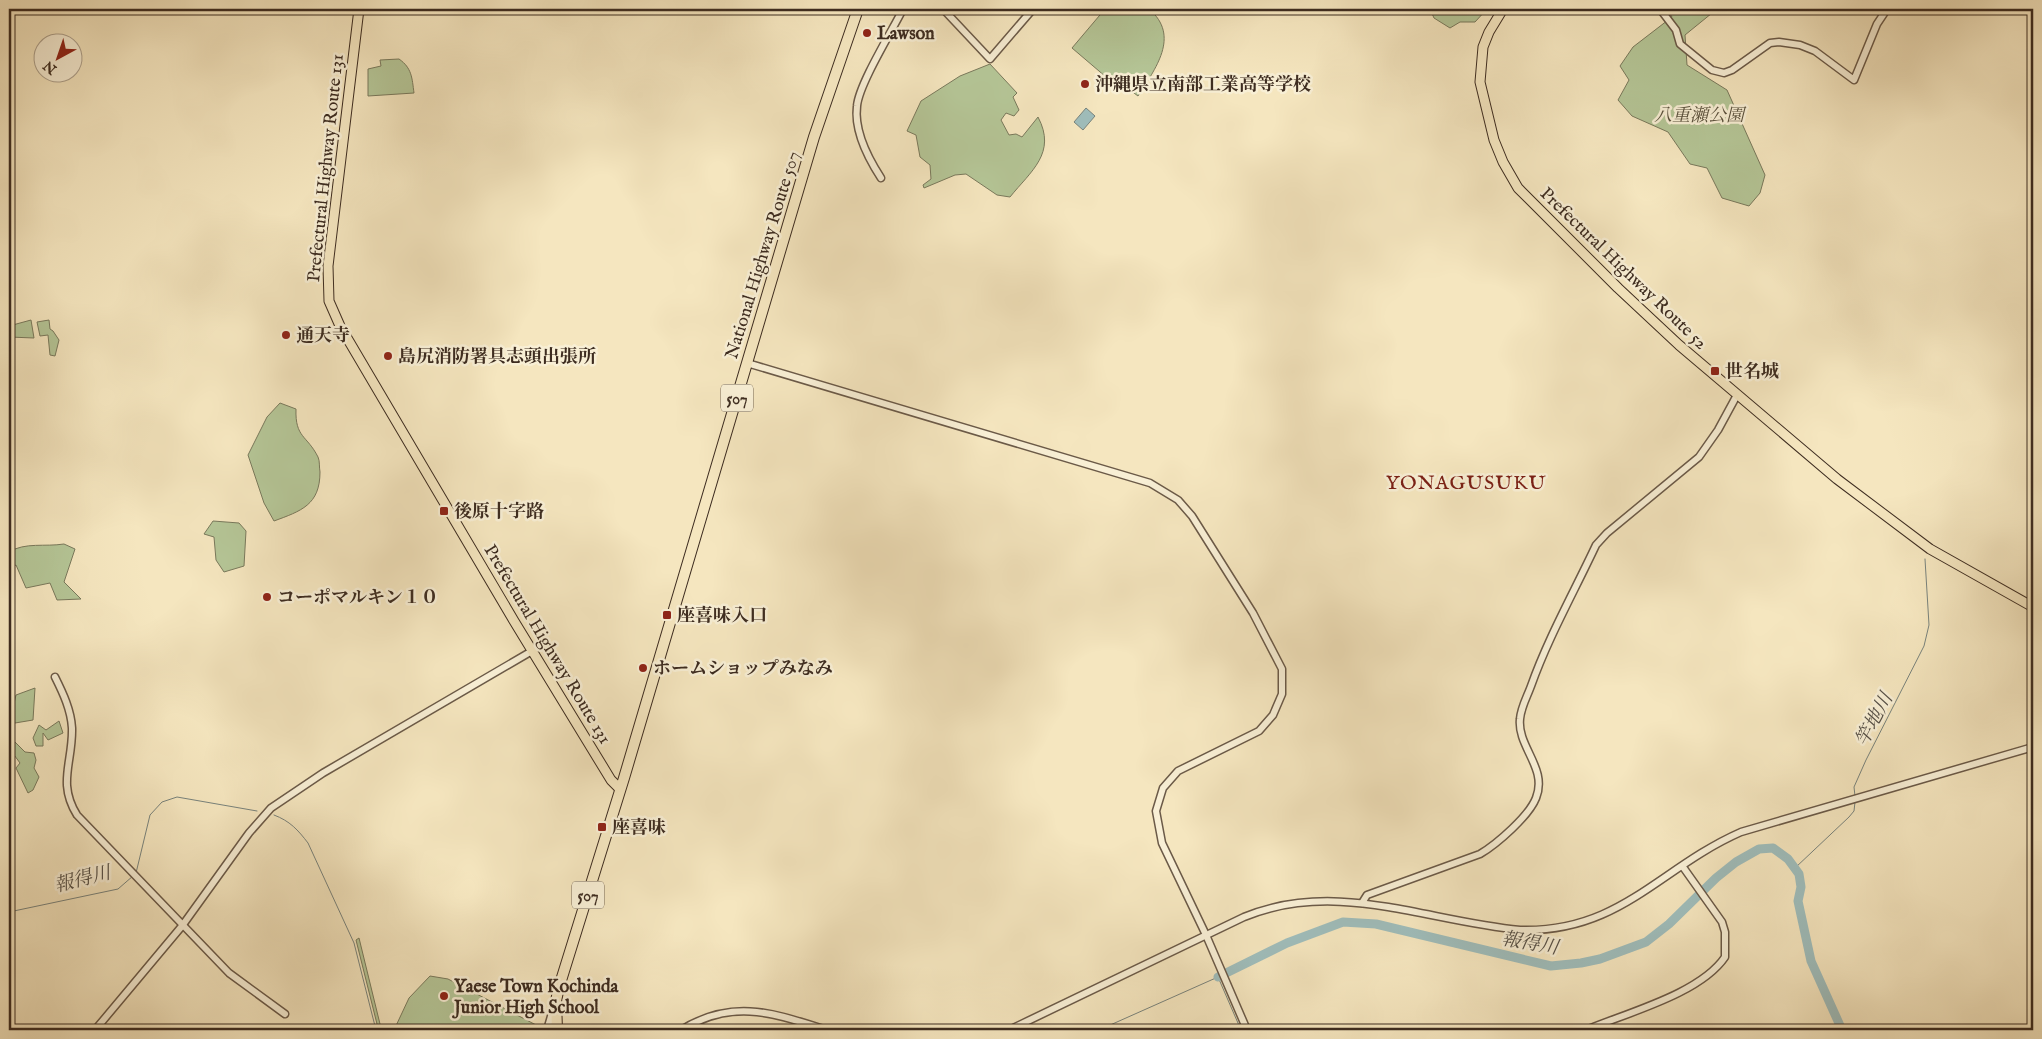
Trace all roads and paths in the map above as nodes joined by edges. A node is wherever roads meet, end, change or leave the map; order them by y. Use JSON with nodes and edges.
{"nodes":[{"id":1,"x":359,"y":9,"type":"edge"},
{"id":2,"x":858,"y":9,"type":"edge"},
{"id":3,"x":903,"y":9,"type":"edge"},
{"id":4,"x":943,"y":9,"type":"edge"},
{"id":5,"x":1033,"y":9,"type":"edge"},
{"id":6,"x":1503,"y":9,"type":"edge"},
{"id":7,"x":1660,"y":9,"type":"edge"},
{"id":8,"x":1887,"y":9,"type":"edge"},
{"id":9,"x":881,"y":178,"type":"dead end"},
{"id":10,"x":747,"y":363,"type":"junction"},
{"id":11,"x":1737,"y":395,"type":"junction"},
{"id":12,"x":2033,"y":607,"type":"edge"},
{"id":13,"x":532,"y":651,"type":"junction"},
{"id":14,"x":55,"y":677,"type":"dead end"},
{"id":15,"x":2033,"y":747,"type":"edge"},
{"id":16,"x":620,"y":789,"type":"junction"},
{"id":17,"x":1683,"y":866,"type":"junction"},
{"id":18,"x":1362,"y":903,"type":"junction"},
{"id":19,"x":182,"y":926,"type":"junction"},
{"id":20,"x":1206,"y":935,"type":"junction"},
{"id":21,"x":556,"y":1000,"type":"junction"},
{"id":22,"x":285,"y":1014,"type":"dead end"},
{"id":23,"x":95,"y":1030,"type":"edge"},
{"id":24,"x":548,"y":1030,"type":"edge"},
{"id":25,"x":557,"y":1030,"type":"edge"},
{"id":26,"x":681,"y":1030,"type":"edge"},
{"id":27,"x":827,"y":1030,"type":"edge"},
{"id":28,"x":1009,"y":1030,"type":"edge"},
{"id":29,"x":1246,"y":1030,"type":"edge"},
{"id":30,"x":1586,"y":1030,"type":"edge"}],
"edges":[{"from":1,"to":13,"type":"main road","name":"Prefectural Highway Route 131"},
{"from":2,"to":10,"type":"highway","name":"National Highway Route 507","number":"507"},
{"from":3,"to":9,"type":"street"},
{"from":4,"to":5,"type":"street"},
{"from":6,"to":11,"type":"main road","name":"Prefectural Highway Route 52"},
{"from":7,"to":8,"type":"street"},
{"from":10,"to":16,"type":"highway","name":"National Highway Route 507","number":"507"},
{"from":10,"to":20,"type":"street"},
{"from":11,"to":12,"type":"main road","name":"Prefectural Highway Route 52"},
{"from":11,"to":18,"type":"street"},
{"from":13,"to":16,"type":"main road","name":"Prefectural Highway Route 131"},
{"from":13,"to":19,"type":"street"},
{"from":14,"to":19,"type":"street"},
{"from":15,"to":17,"type":"street"},
{"from":16,"to":21,"type":"highway","name":"National Highway Route 507","number":"507"},
{"from":17,"to":18,"type":"street"},
{"from":17,"to":30,"type":"street"},
{"from":18,"to":20,"type":"street"},
{"from":19,"to":22,"type":"street"},
{"from":19,"to":23,"type":"street"},
{"from":20,"to":28,"type":"street"},
{"from":20,"to":29,"type":"street"},
{"from":21,"to":24,"type":"street"},
{"from":21,"to":25,"type":"highway","name":"National Highway Route 507","number":"507"},
{"from":26,"to":27,"type":"street"}]}
